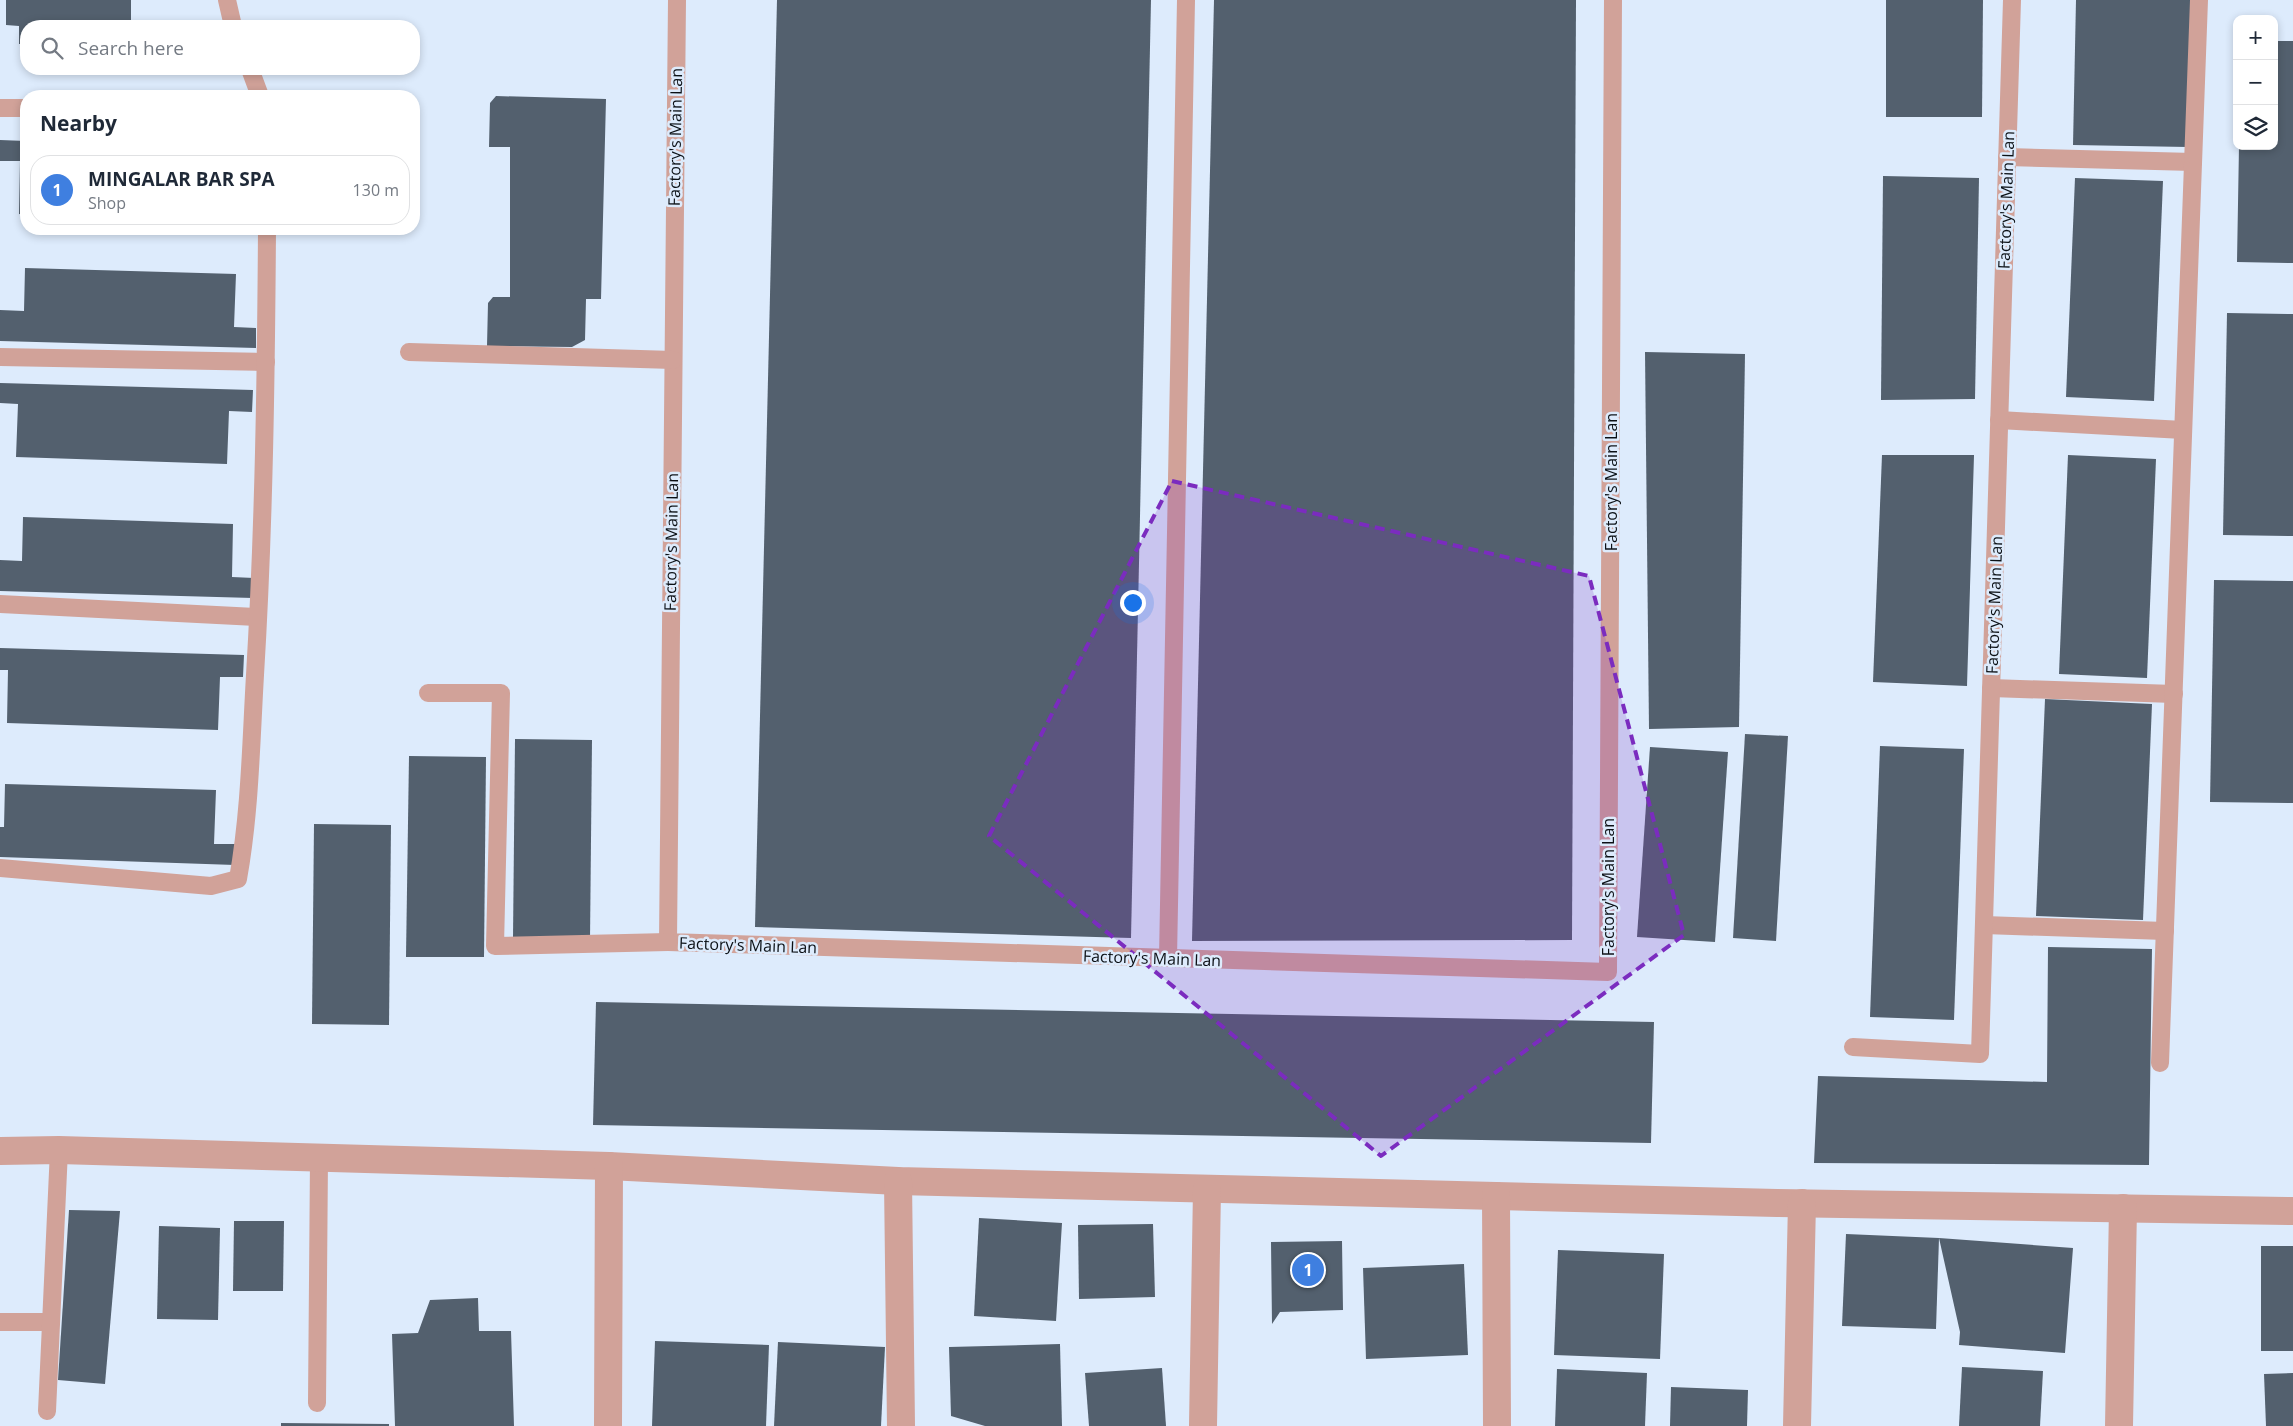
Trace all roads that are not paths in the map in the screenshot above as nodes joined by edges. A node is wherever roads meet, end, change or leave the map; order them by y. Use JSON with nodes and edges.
{"nodes":[{"id":1,"x":227,"y":0,"type":"edge"},
{"id":2,"x":677,"y":0,"type":"edge"},
{"id":3,"x":1186,"y":0,"type":"edge"},
{"id":4,"x":1613,"y":0,"type":"edge"},
{"id":5,"x":2012,"y":0,"type":"edge"},
{"id":6,"x":2199,"y":0,"type":"edge"},
{"id":7,"x":232,"y":20,"type":"edge"},
{"id":8,"x":252,"y":75,"type":"edge"},
{"id":9,"x":258,"y":90,"type":"edge"},
{"id":10,"x":0,"y":108,"type":"edge"},
{"id":11,"x":20,"y":108,"type":"edge"},
{"id":12,"x":2007,"y":157,"type":"junction"},
{"id":13,"x":2193,"y":162,"type":"junction"},
{"id":14,"x":267,"y":235,"type":"edge"},
{"id":15,"x":408,"y":352,"type":"dead end"},
{"id":16,"x":0,"y":357,"type":"edge"},
{"id":17,"x":673,"y":360,"type":"junction"},
{"id":18,"x":266,"y":362,"type":"junction"},
{"id":19,"x":1999,"y":420,"type":"junction"},
{"id":20,"x":2183,"y":430,"type":"junction"},
{"id":21,"x":0,"y":604,"type":"edge"},
{"id":22,"x":258,"y":617,"type":"junction"},
{"id":23,"x":1991,"y":688,"type":"junction"},
{"id":24,"x":428,"y":693,"type":"dead end"},
{"id":25,"x":2174,"y":694,"type":"junction"},
{"id":26,"x":0,"y":868,"type":"edge"},
{"id":27,"x":1984,"y":925,"type":"junction"},
{"id":28,"x":2165,"y":931,"type":"junction"},
{"id":29,"x":668,"y":942,"type":"junction"},
{"id":30,"x":1168,"y":958,"type":"junction"},
{"id":31,"x":1853,"y":1047,"type":"dead end"},
{"id":32,"x":2160,"y":1063,"type":"dead end"},
{"id":33,"x":59,"y":1150,"type":"junction"},
{"id":34,"x":0,"y":1151,"type":"edge"},
{"id":35,"x":319,"y":1158,"type":"junction"},
{"id":36,"x":609,"y":1166,"type":"junction"},
{"id":37,"x":898,"y":1181,"type":"junction"},
{"id":38,"x":1207,"y":1189,"type":"junction"},
{"id":39,"x":1496,"y":1196,"type":"junction"},
{"id":40,"x":1802,"y":1203,"type":"junction"},
{"id":41,"x":2123,"y":1208,"type":"junction"},
{"id":42,"x":2293,"y":1211,"type":"edge"},
{"id":43,"x":0,"y":1322,"type":"edge"},
{"id":44,"x":51,"y":1322,"type":"junction"},
{"id":45,"x":317,"y":1403,"type":"dead end"},
{"id":46,"x":47,"y":1411,"type":"dead end"},
{"id":47,"x":608,"y":1426,"type":"edge"},
{"id":48,"x":901,"y":1426,"type":"edge"},
{"id":49,"x":1203,"y":1426,"type":"edge"},
{"id":50,"x":1497,"y":1426,"type":"edge"},
{"id":51,"x":1797,"y":1426,"type":"edge"},
{"id":52,"x":2119,"y":1426,"type":"edge"}],
"edges":[{"from":1,"to":7,"type":"lane"},
{"from":2,"to":17,"type":"lane","name":"Factory's Main Lan"},
{"from":3,"to":30,"type":"lane"},
{"from":4,"to":30,"type":"lane","name":"Factory's Main Lan"},
{"from":5,"to":12,"type":"lane","name":"Factory's Main Lan"},
{"from":6,"to":13,"type":"lane"},
{"from":8,"to":9,"type":"lane"},
{"from":10,"to":11,"type":"lane"},
{"from":12,"to":13,"type":"lane"},
{"from":12,"to":19,"type":"lane","name":"Factory's Main Lan"},
{"from":13,"to":20,"type":"lane"},
{"from":14,"to":18,"type":"lane"},
{"from":15,"to":17,"type":"lane"},
{"from":16,"to":18,"type":"lane"},
{"from":17,"to":29,"type":"lane","name":"Factory's Main Lan"},
{"from":18,"to":22,"type":"lane"},
{"from":19,"to":20,"type":"lane"},
{"from":19,"to":23,"type":"lane","name":"Factory's Main Lan"},
{"from":20,"to":25,"type":"lane"},
{"from":21,"to":22,"type":"lane"},
{"from":22,"to":26,"type":"lane"},
{"from":23,"to":25,"type":"lane"},
{"from":23,"to":27,"type":"lane","name":"Factory's Main Lan"},
{"from":24,"to":29,"type":"lane"},
{"from":25,"to":28,"type":"lane"},
{"from":27,"to":28,"type":"lane"},
{"from":27,"to":31,"type":"lane","name":"Factory's Main Lan"},
{"from":28,"to":32,"type":"lane"},
{"from":29,"to":30,"type":"lane","name":"Factory's Main Lan"},
{"from":33,"to":34,"type":"street"},
{"from":33,"to":35,"type":"street"},
{"from":33,"to":44,"type":"lane"},
{"from":35,"to":36,"type":"street"},
{"from":35,"to":45,"type":"lane"},
{"from":36,"to":37,"type":"street"},
{"from":36,"to":47,"type":"street"},
{"from":37,"to":38,"type":"street"},
{"from":37,"to":48,"type":"street"},
{"from":38,"to":39,"type":"street"},
{"from":38,"to":49,"type":"street"},
{"from":39,"to":40,"type":"street"},
{"from":39,"to":50,"type":"street"},
{"from":40,"to":41,"type":"street"},
{"from":40,"to":51,"type":"street"},
{"from":41,"to":42,"type":"street"},
{"from":41,"to":52,"type":"street"},
{"from":43,"to":44,"type":"lane"},
{"from":44,"to":46,"type":"lane"}]}
